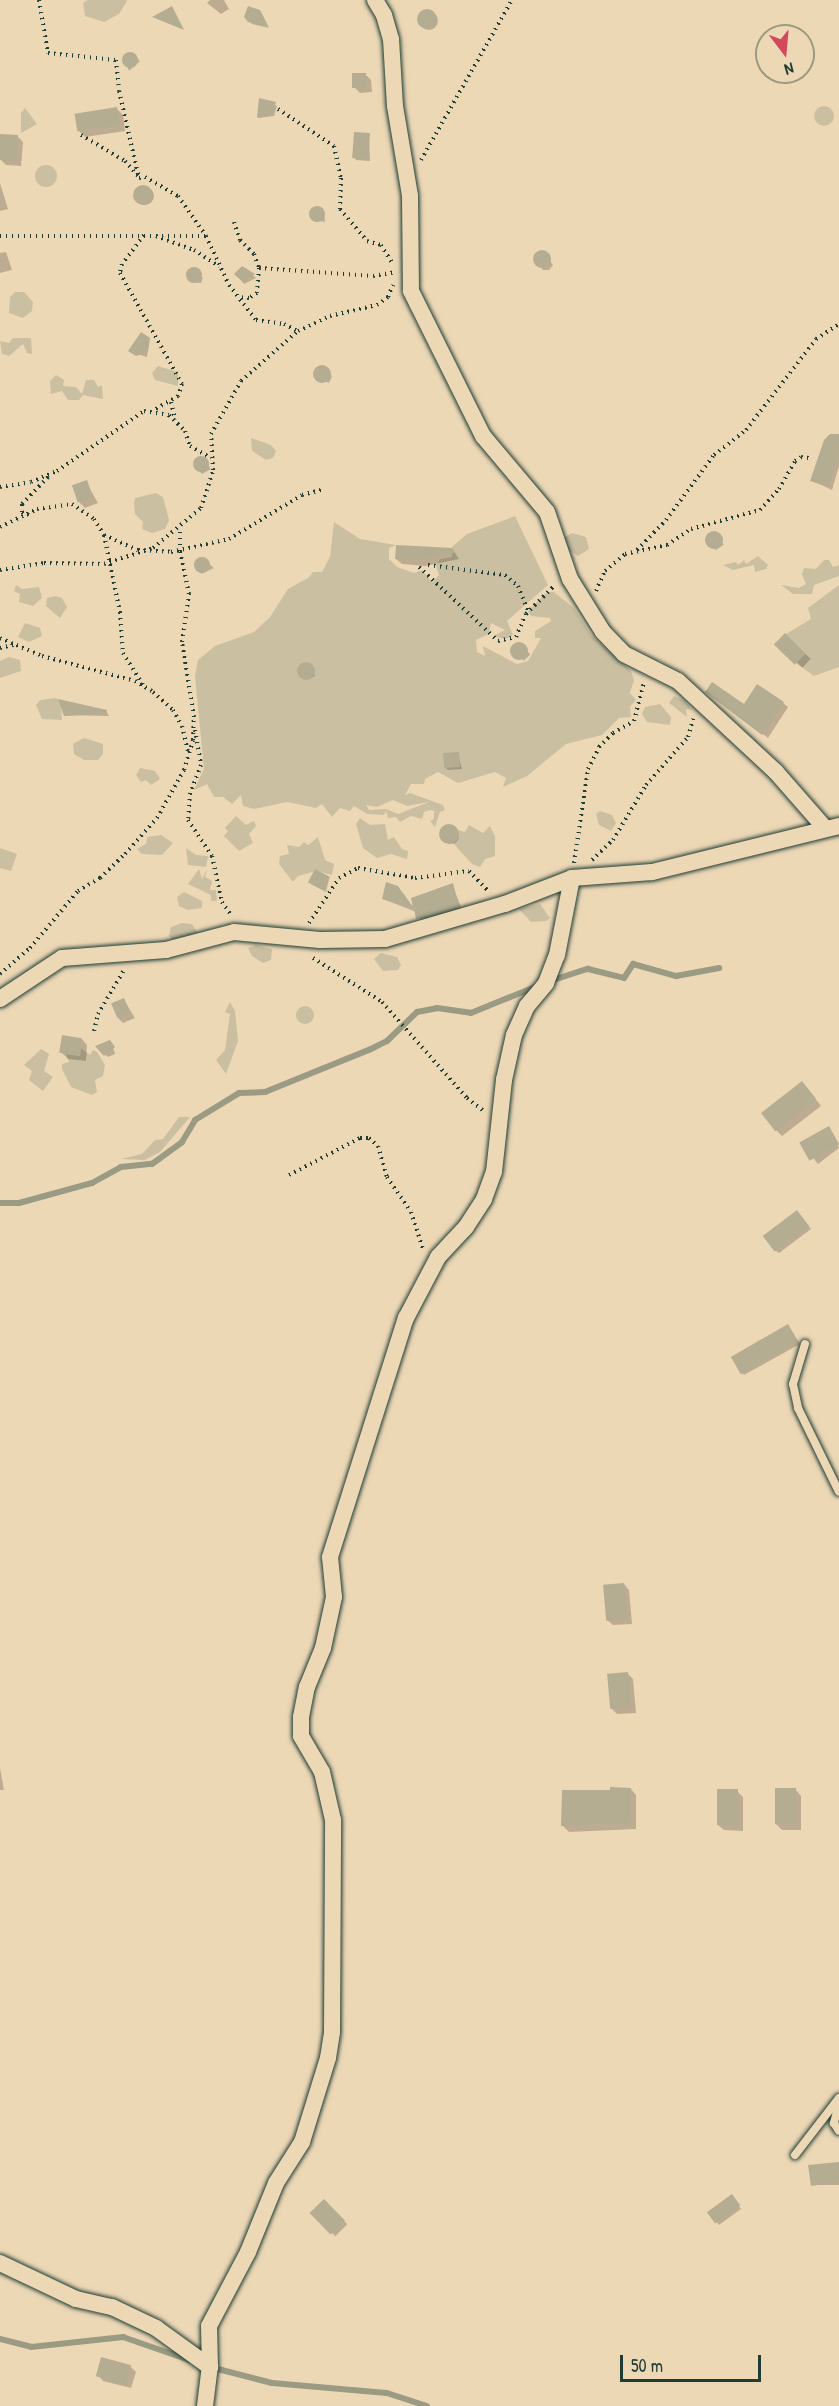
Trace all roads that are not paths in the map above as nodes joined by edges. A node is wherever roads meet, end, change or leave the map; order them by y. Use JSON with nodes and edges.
{"nodes":[{"id":1,"x":375,"y":0,"type":"edge"},
{"id":2,"x":832,"y":827,"type":"edge"},
{"id":3,"x":572,"y":878,"type":"junction"},
{"id":4,"x":0,"y":999,"type":"edge"},
{"id":5,"x":805,"y":1344,"type":"dead end"},
{"id":6,"x":839,"y":1492,"type":"edge"},
{"id":7,"x":839,"y":2098,"type":"edge"},
{"id":8,"x":839,"y":2104,"type":"edge"},
{"id":9,"x":839,"y":2131,"type":"edge"},
{"id":10,"x":795,"y":2156,"type":"dead end"},
{"id":11,"x":0,"y":2263,"type":"edge"},
{"id":12,"x":210,"y":2367,"type":"junction"},
{"id":13,"x":205,"y":2406,"type":"edge"}],
"edges":[{"from":1,"to":2,"type":"street"},
{"from":2,"to":3,"type":"street"},
{"from":3,"to":4,"type":"street"},
{"from":3,"to":12,"type":"street"},
{"from":5,"to":6,"type":"lane"},
{"from":7,"to":10,"type":"lane"},
{"from":8,"to":9,"type":"lane"},
{"from":11,"to":12,"type":"street"},
{"from":12,"to":13,"type":"street"}]}
